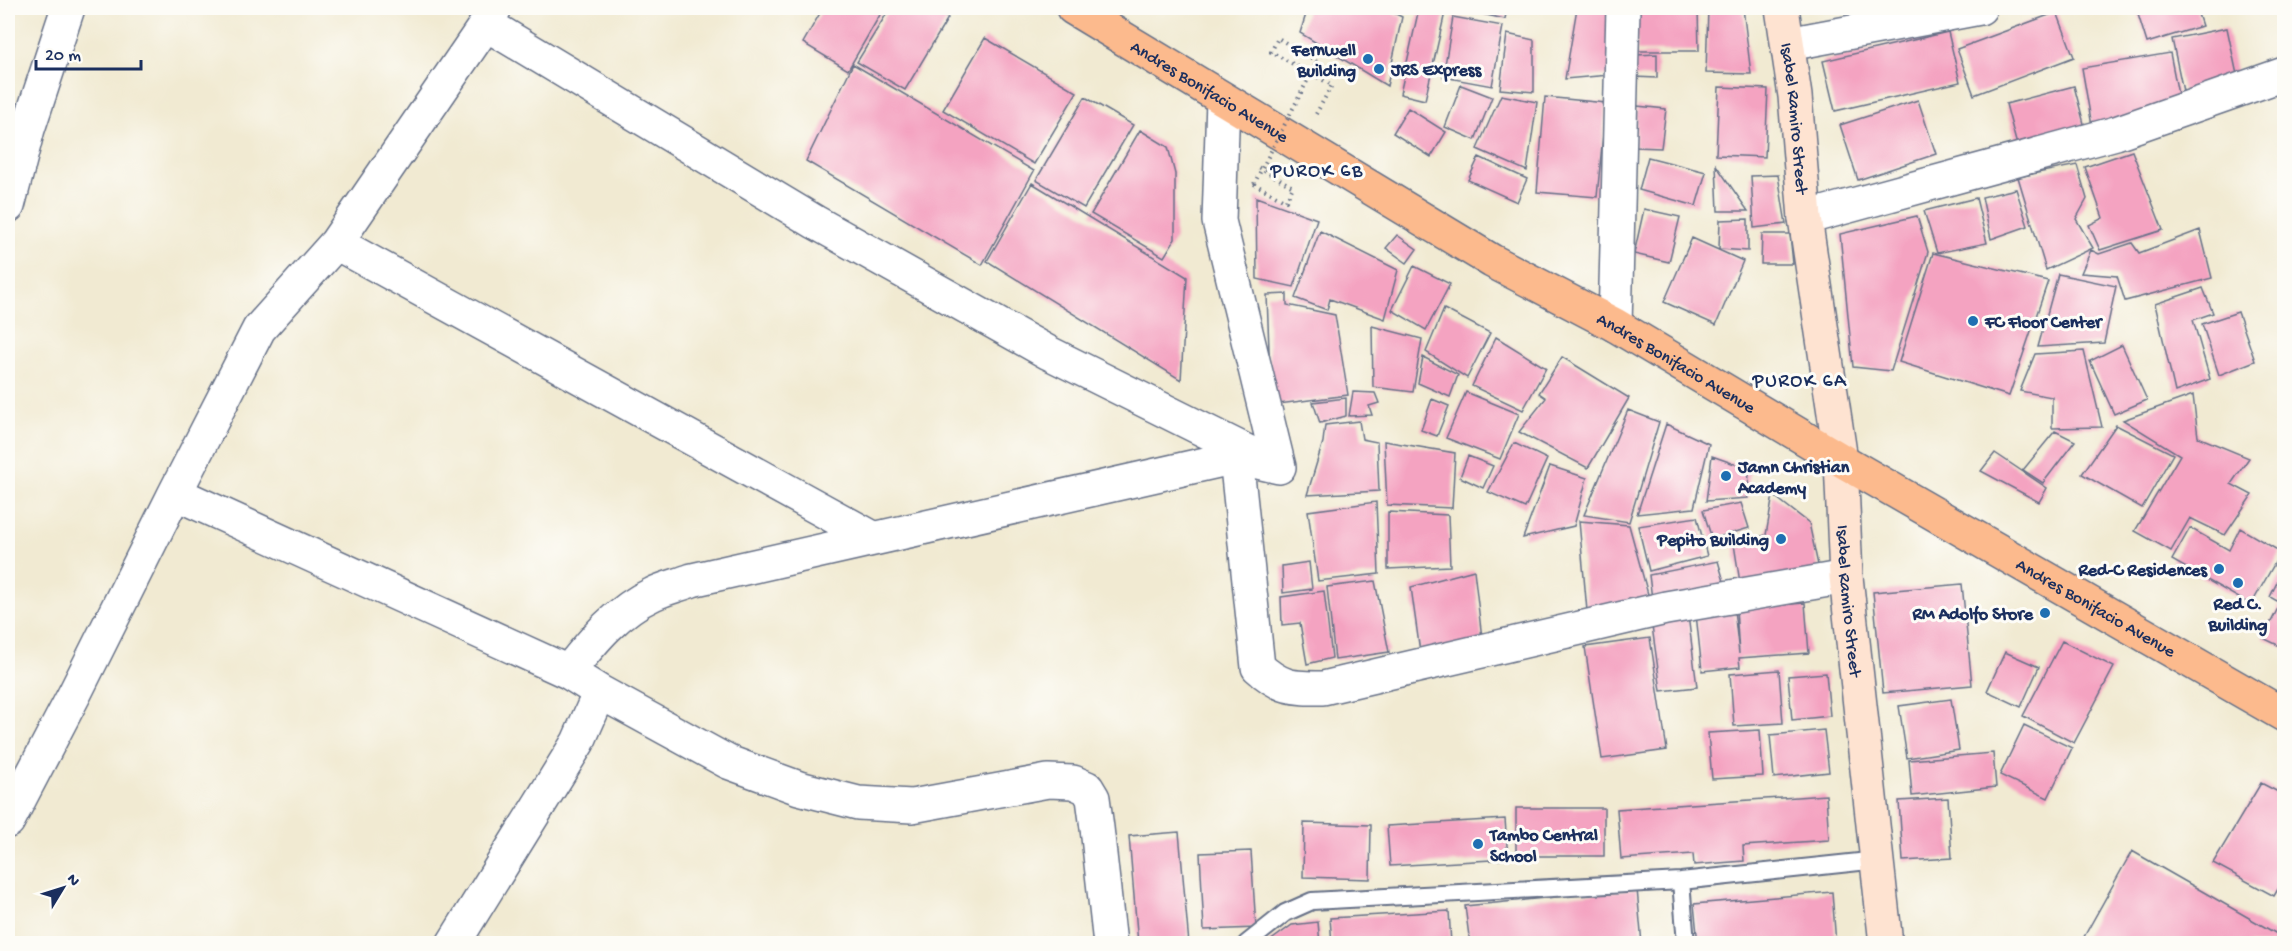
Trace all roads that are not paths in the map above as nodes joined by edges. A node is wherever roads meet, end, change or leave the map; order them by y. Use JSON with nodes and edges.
{"nodes":[{"id":1,"x":68,"y":8,"type":"edge"},
{"id":2,"x":1073,"y":8,"type":"edge"},
{"id":3,"x":1623,"y":8,"type":"edge"},
{"id":4,"x":1782,"y":8,"type":"edge"},
{"id":5,"x":1980,"y":8,"type":"edge"},
{"id":6,"x":490,"y":16,"type":"edge"},
{"id":7,"x":1788,"y":44,"type":"junction"},
{"id":8,"x":2284,"y":74,"type":"edge"},
{"id":9,"x":1223,"y":100,"type":"junction"},
{"id":10,"x":18,"y":125,"type":"edge"},
{"id":11,"x":8,"y":206,"type":"edge"},
{"id":12,"x":1805,"y":218,"type":"junction"},
{"id":13,"x":336,"y":243,"type":"junction"},
{"id":14,"x":1615,"y":325,"type":"junction"},
{"id":15,"x":1236,"y":457,"type":"junction"},
{"id":16,"x":1841,"y":460,"type":"junction"},
{"id":17,"x":1280,"y":467,"type":"junction"},
{"id":18,"x":174,"y":493,"type":"junction"},
{"id":19,"x":873,"y":538,"type":"junction"},
{"id":20,"x":1846,"y":577,"type":"junction"},
{"id":21,"x":568,"y":672,"type":"junction"},
{"id":22,"x":600,"y":692,"type":"junction"},
{"id":23,"x":2284,"y":715,"type":"edge"},
{"id":24,"x":8,"y":821,"type":"edge"},
{"id":25,"x":1878,"y":860,"type":"junction"},
{"id":26,"x":1681,"y":881,"type":"junction"},
{"id":27,"x":453,"y":944,"type":"edge"},
{"id":28,"x":1110,"y":944,"type":"edge"},
{"id":29,"x":1246,"y":944,"type":"edge"},
{"id":30,"x":1686,"y":944,"type":"edge"},
{"id":31,"x":1886,"y":944,"type":"edge"}],
"edges":[{"from":1,"to":10,"type":"street"},
{"from":2,"to":9,"type":"highway","name":"Andres Bonifacio Avenue"},
{"from":3,"to":14,"type":"street"},
{"from":4,"to":7,"type":"street","name":"Isabel Ramiro Street"},
{"from":5,"to":7,"type":"street"},
{"from":6,"to":13,"type":"street"},
{"from":6,"to":17,"type":"street"},
{"from":7,"to":12,"type":"street","name":"Isabel Ramiro Street"},
{"from":8,"to":12,"type":"street"},
{"from":9,"to":14,"type":"highway","name":"Andres Bonifacio Avenue"},
{"from":9,"to":17,"type":"street"},
{"from":10,"to":11,"type":"street"},
{"from":12,"to":16,"type":"street","name":"Isabel Ramiro Street"},
{"from":13,"to":18,"type":"street"},
{"from":13,"to":19,"type":"street"},
{"from":14,"to":16,"type":"highway","name":"Andres Bonifacio Avenue"},
{"from":15,"to":17,"type":"street"},
{"from":15,"to":19,"type":"street"},
{"from":15,"to":20,"type":"street"},
{"from":16,"to":20,"type":"street","name":"Isabel Ramiro Street"},
{"from":16,"to":23,"type":"highway","name":"Andres Bonifacio Avenue"},
{"from":18,"to":21,"type":"street"},
{"from":18,"to":24,"type":"street"},
{"from":19,"to":21,"type":"street"},
{"from":20,"to":25,"type":"street","name":"Isabel Ramiro Street"},
{"from":21,"to":22,"type":"street"},
{"from":22,"to":27,"type":"street"},
{"from":22,"to":28,"type":"street"},
{"from":25,"to":26,"type":"lane"},
{"from":25,"to":31,"type":"street","name":"Isabel Ramiro Street"},
{"from":26,"to":29,"type":"lane"},
{"from":26,"to":30,"type":"lane"}]}
